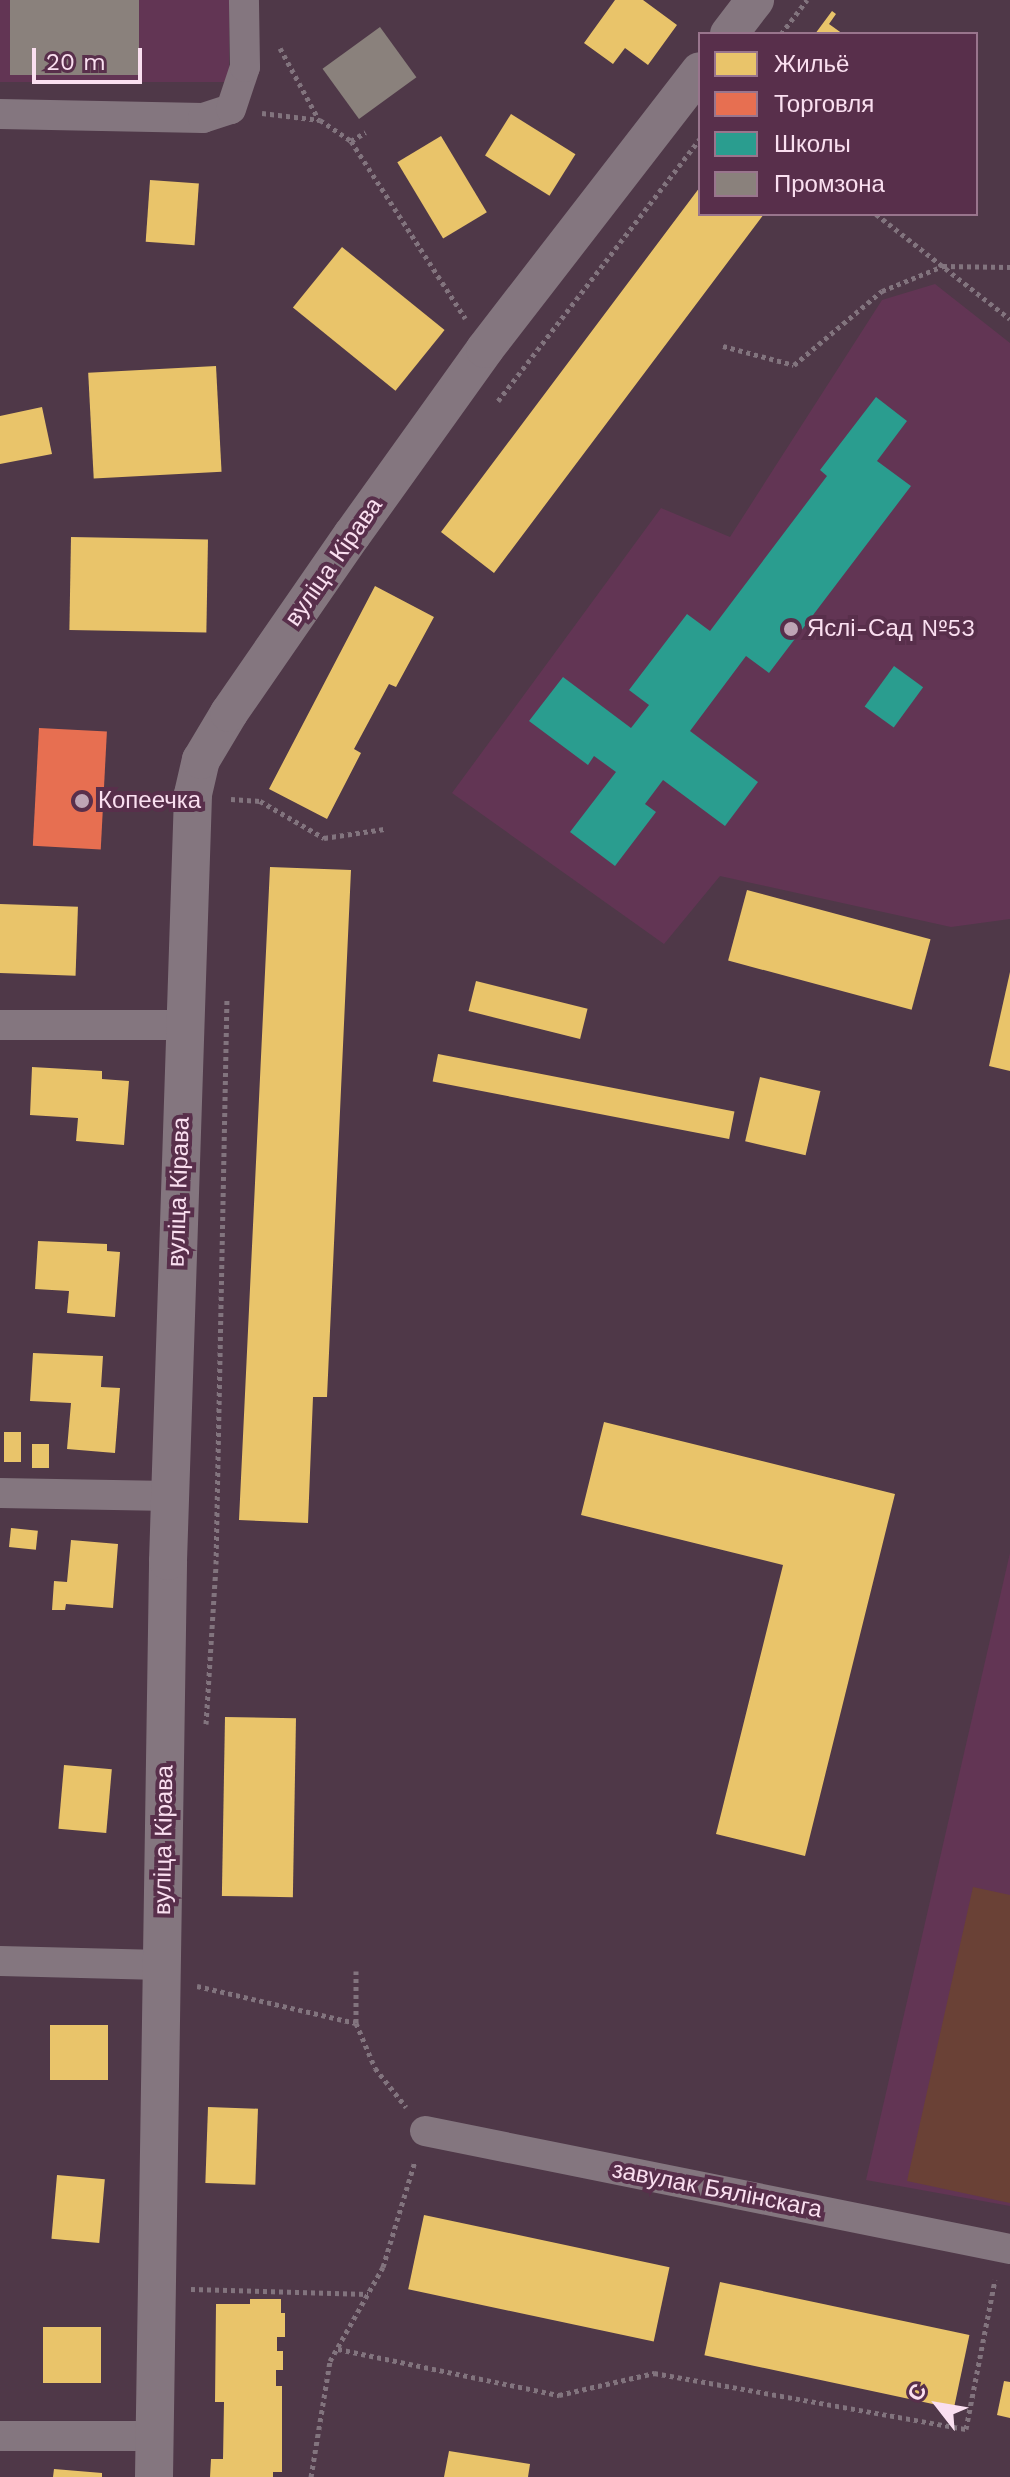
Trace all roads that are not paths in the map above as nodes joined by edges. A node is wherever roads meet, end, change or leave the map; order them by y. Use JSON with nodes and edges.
{"nodes":[{"id":1,"x":244,"y":0,"type":"edge"},
{"id":2,"x":755,"y":0,"type":"edge"},
{"id":3,"x":731,"y":32,"type":"edge"},
{"id":4,"x":698,"y":74,"type":"edge"},
{"id":5,"x":0,"y":114,"type":"edge"},
{"id":6,"x":0,"y":1025,"type":"edge"},
{"id":7,"x":184,"y":1025,"type":"junction"},
{"id":8,"x":0,"y":1493,"type":"edge"},
{"id":9,"x":170,"y":1496,"type":"junction"},
{"id":10,"x":0,"y":1961,"type":"edge"},
{"id":11,"x":162,"y":1965,"type":"junction"},
{"id":12,"x":425,"y":2131,"type":"road end"},
{"id":13,"x":1006,"y":2248,"type":"edge"},
{"id":14,"x":0,"y":2436,"type":"edge"},
{"id":15,"x":155,"y":2436,"type":"junction"},
{"id":16,"x":154,"y":2477,"type":"edge"}],
"edges":[{"from":1,"to":5,"type":"street"},
{"from":2,"to":3,"type":"street"},
{"from":4,"to":7,"type":"street","name":"вуліца Кірава"},
{"from":6,"to":7,"type":"street"},
{"from":7,"to":9,"type":"street","name":"вуліца Кірава"},
{"from":8,"to":9,"type":"street"},
{"from":9,"to":11,"type":"street","name":"вуліца Кірава"},
{"from":10,"to":11,"type":"street"},
{"from":11,"to":15,"type":"street","name":"вуліца Кірава"},
{"from":12,"to":13,"type":"street","name":"завулак Бялінскага"},
{"from":14,"to":15,"type":"street"},
{"from":15,"to":16,"type":"street","name":"вуліца Кірава"}]}
